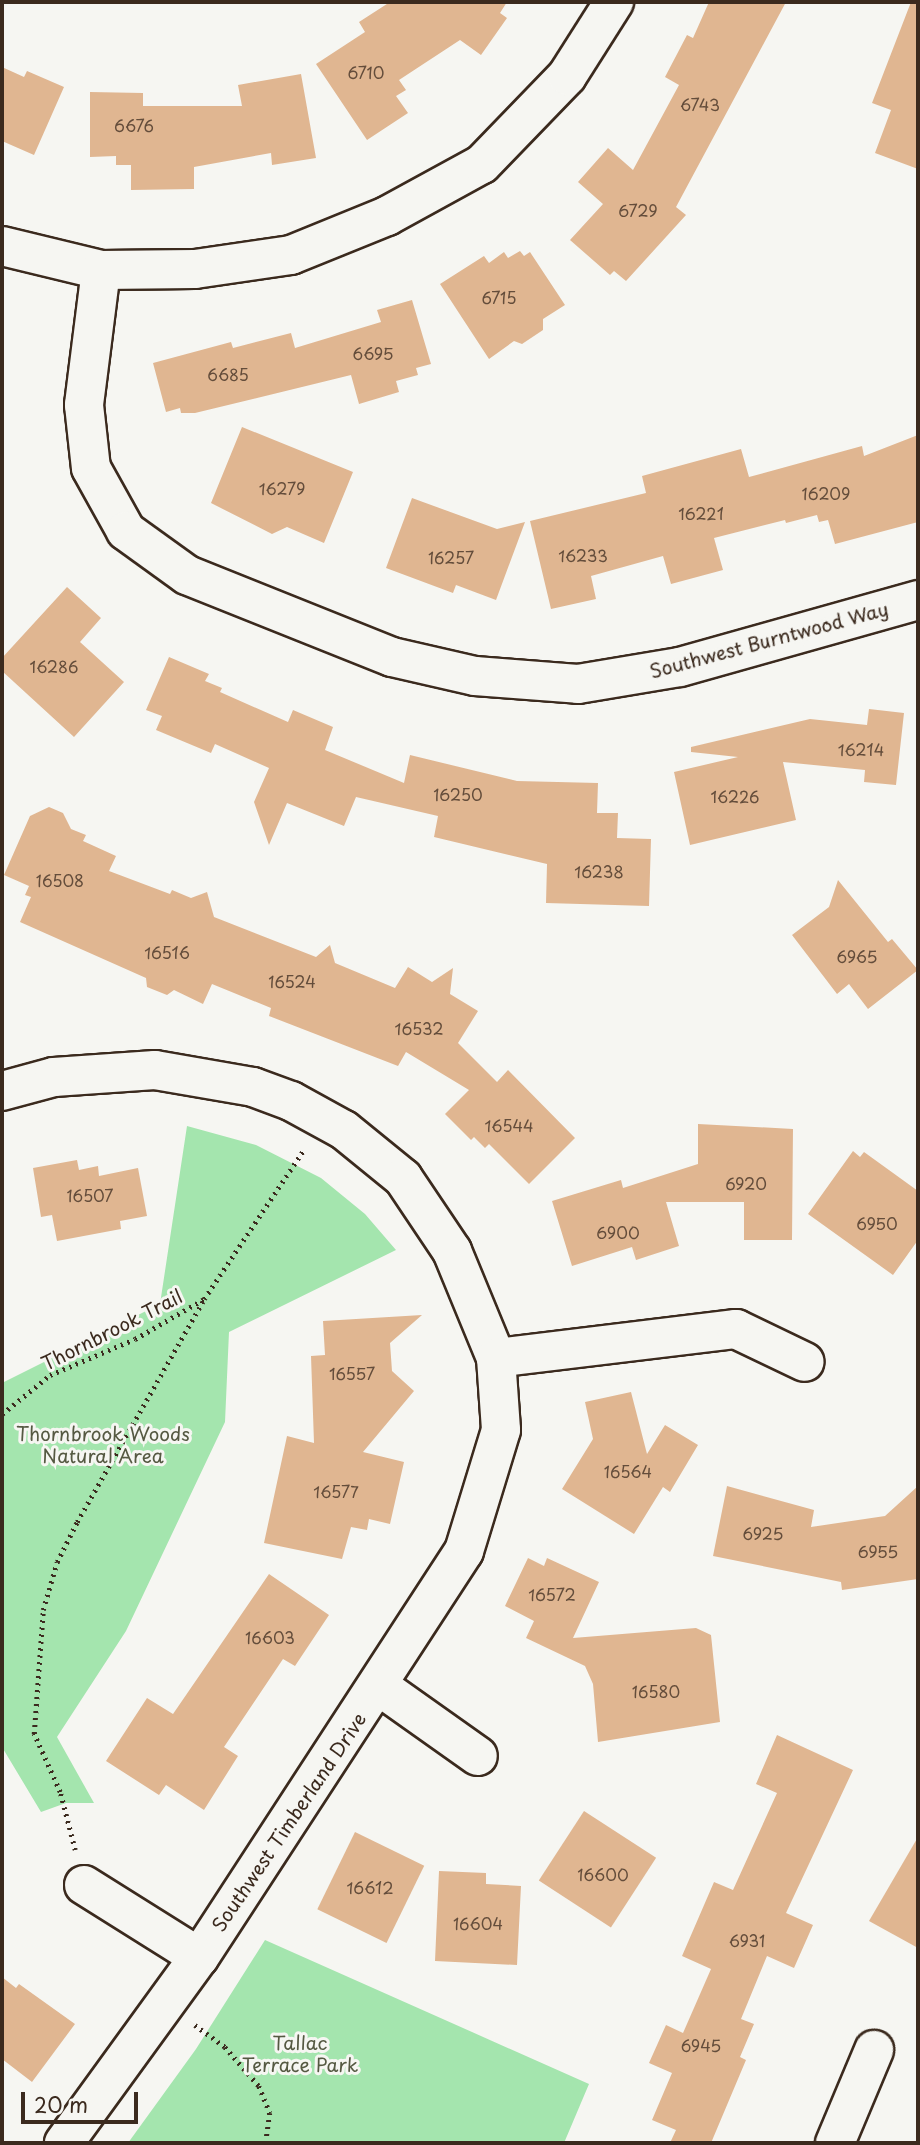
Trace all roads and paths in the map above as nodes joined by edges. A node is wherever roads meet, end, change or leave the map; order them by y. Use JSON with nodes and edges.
{"nodes":[{"id":1,"x":614,"y":2,"type":"edge"},
{"id":2,"x":2,"y":246,"type":"edge"},
{"id":3,"x":101,"y":270,"type":"junction"},
{"id":4,"x":918,"y":600,"type":"edge"},
{"id":5,"x":2,"y":1091,"type":"edge"},
{"id":6,"x":327,"y":1119,"type":"junction"},
{"id":7,"x":204,"y":1299,"type":"junction"},
{"id":8,"x":496,"y":1358,"type":"junction"},
{"id":9,"x":805,"y":1362,"type":"dead end"},
{"id":10,"x":2,"y":1414,"type":"edge"},
{"id":11,"x":379,"y":1686,"type":"junction"},
{"id":12,"x":478,"y":1756,"type":"dead end"},
{"id":13,"x":83,"y":1885,"type":"joint"},
{"id":14,"x":199,"y":1957,"type":"junction"},
{"id":15,"x":164,"y":2007,"type":"junction"},
{"id":16,"x":874,"y":2050,"type":"dead end"},
{"id":17,"x":64,"y":2143,"type":"edge"},
{"id":18,"x":266,"y":2143,"type":"edge"},
{"id":19,"x":835,"y":2143,"type":"edge"}],
"edges":[{"from":1,"to":3,"type":"street"},
{"from":2,"to":3,"type":"street"},
{"from":3,"to":4,"type":"street","name":"Southwest Burntwood Way"},
{"from":5,"to":6,"type":"street","name":"Southwest Timberland Drive"},
{"from":6,"to":7,"type":"path","name":"Thornbrook Trail"},
{"from":6,"to":8,"type":"street","name":"Southwest Timberland Drive"},
{"from":7,"to":10,"type":"path","name":"Thornbrook Trail"},
{"from":7,"to":13,"type":"path","name":"Thornbrook Trail"},
{"from":8,"to":9,"type":"street"},
{"from":8,"to":11,"type":"street","name":"Southwest Timberland Drive"},
{"from":11,"to":12,"type":"street"},
{"from":11,"to":14,"type":"street","name":"Southwest Timberland Drive"},
{"from":13,"to":14,"type":"street"},
{"from":14,"to":15,"type":"street","name":"Southwest Timberland Drive"},
{"from":15,"to":17,"type":"street","name":"Southwest Timberland Drive"},
{"from":15,"to":18,"type":"path"},
{"from":16,"to":19,"type":"street"}]}
